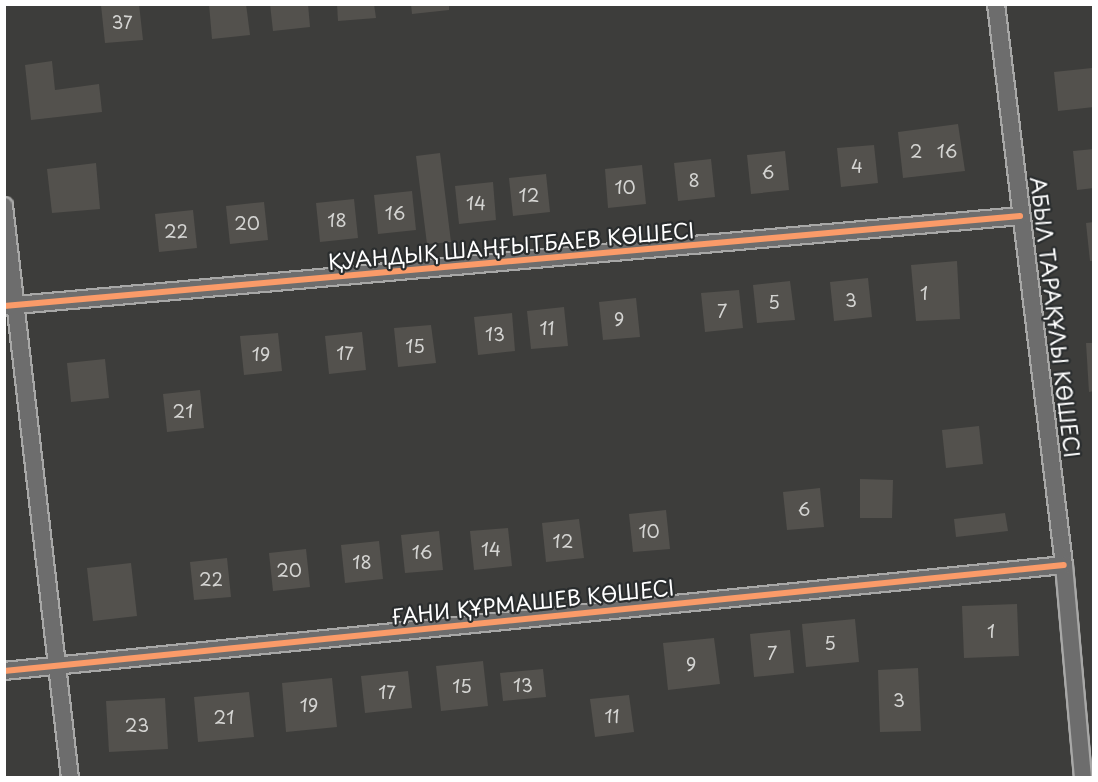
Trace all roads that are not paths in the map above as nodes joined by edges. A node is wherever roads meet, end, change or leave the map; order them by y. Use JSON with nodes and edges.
{"nodes":[{"id":1,"x":996,"y":4,"type":"edge"},
{"id":2,"x":4,"y":206,"type":"edge"},
{"id":3,"x":1020,"y":216,"type":"junction"},
{"id":4,"x":10,"y":306,"type":"edge"},
{"id":5,"x":1064,"y":565,"type":"junction"},
{"id":6,"x":60,"y":665,"type":"junction"},
{"id":7,"x":4,"y":671,"type":"edge"},
{"id":8,"x":70,"y":777,"type":"edge"},
{"id":9,"x":1083,"y":777,"type":"edge"}],
"edges":[{"from":1,"to":3,"type":"street","name":"АБЫЛ ТАРАҚҰЛЫ КӨШЕСІ"},
{"from":2,"to":4,"type":"street"},
{"from":3,"to":4,"type":"street","name":"ҚУАНДЫҚ ШАҢҒЫТБАЕВ КӨШЕСІ"},
{"from":3,"to":5,"type":"street","name":"АБЫЛ ТАРАҚҰЛЫ КӨШЕСІ"},
{"from":4,"to":6,"type":"street"},
{"from":5,"to":6,"type":"street","name":"ҒАНИ ҚҰРМАШЕВ КӨШЕСІ"},
{"from":5,"to":9,"type":"street","name":"АБЫЛ ТАРАҚҰЛЫ КӨШЕСІ"},
{"from":6,"to":7,"type":"street","name":"ҒАНИ ҚҰРМАШЕВ КӨШЕСІ"},
{"from":6,"to":8,"type":"street"}]}
